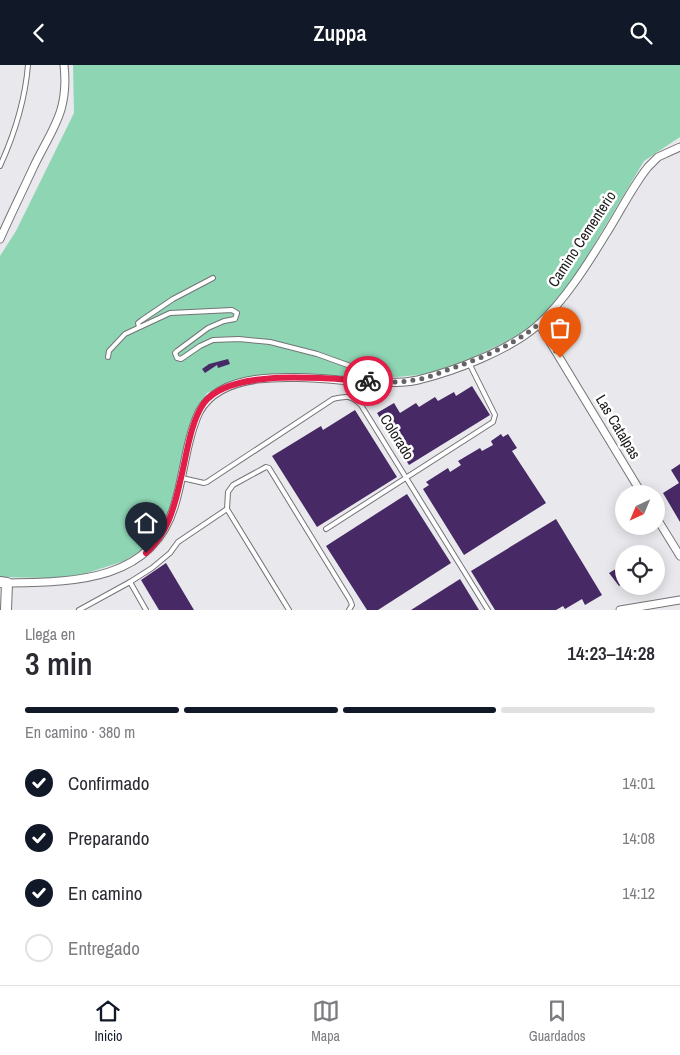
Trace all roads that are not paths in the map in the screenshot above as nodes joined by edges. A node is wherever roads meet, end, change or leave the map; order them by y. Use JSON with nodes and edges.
{"nodes":[{"id":1,"x":28,"y":65,"type":"edge"},
{"id":2,"x":64,"y":65,"type":"edge"},
{"id":3,"x":680,"y":147,"type":"edge"},
{"id":4,"x":0,"y":165,"type":"edge"},
{"id":5,"x":0,"y":239,"type":"edge"},
{"id":6,"x":212,"y":278,"type":"dead end"},
{"id":7,"x":539,"y":324,"type":"junction"},
{"id":8,"x":139,"y":327,"type":"junction"},
{"id":9,"x":108,"y":357,"type":"dead end"},
{"id":10,"x":469,"y":363,"type":"junction"},
{"id":11,"x":381,"y":382,"type":"junction"},
{"id":12,"x":182,"y":478,"type":"junction"},
{"id":13,"x":408,"y":478,"type":"junction"},
{"id":14,"x":637,"y":485,"type":"edge"},
{"id":15,"x":227,"y":509,"type":"junction"},
{"id":16,"x":326,"y":529,"type":"dead end"},
{"id":17,"x":665,"y":532,"type":"edge"},
{"id":18,"x":680,"y":556,"type":"edge"},
{"id":19,"x":130,"y":582,"type":"junction"},
{"id":20,"x":4,"y":583,"type":"edge"},
{"id":21,"x":680,"y":600,"type":"edge"},
{"id":22,"x":6,"y":610,"type":"edge"},
{"id":23,"x":79,"y":610,"type":"edge"},
{"id":24,"x":146,"y":610,"type":"edge"},
{"id":25,"x":289,"y":610,"type":"edge"},
{"id":26,"x":349,"y":610,"type":"edge"},
{"id":27,"x":488,"y":610,"type":"edge"},
{"id":28,"x":620,"y":610,"type":"edge"}],
"edges":[{"from":1,"to":4,"type":"lane"},
{"from":2,"to":5,"type":"street"},
{"from":3,"to":7,"type":"street","name":"Camino Cementerio"},
{"from":6,"to":8,"type":"lane"},
{"from":7,"to":10,"type":"street","name":"Camino Cementerio"},
{"from":7,"to":14,"type":"street","name":"Las Catalpas"},
{"from":8,"to":9,"type":"lane"},
{"from":8,"to":11,"type":"lane"},
{"from":10,"to":11,"type":"street","name":"Camino Cementerio"},
{"from":10,"to":13,"type":"lane"},
{"from":11,"to":12,"type":"street","name":"Camino Cementerio"},
{"from":12,"to":13,"type":"lane","name":"Colorado"},
{"from":12,"to":20,"type":"street","name":"Camino Cementerio"},
{"from":13,"to":16,"type":"lane"},
{"from":13,"to":27,"type":"lane","name":"Colorado"},
{"from":15,"to":19,"type":"lane"},
{"from":15,"to":25,"type":"lane"},
{"from":15,"to":26,"type":"lane"},
{"from":17,"to":18,"type":"street"},
{"from":19,"to":23,"type":"lane"},
{"from":19,"to":24,"type":"lane"},
{"from":20,"to":22,"type":"street"},
{"from":21,"to":28,"type":"street"}]}
